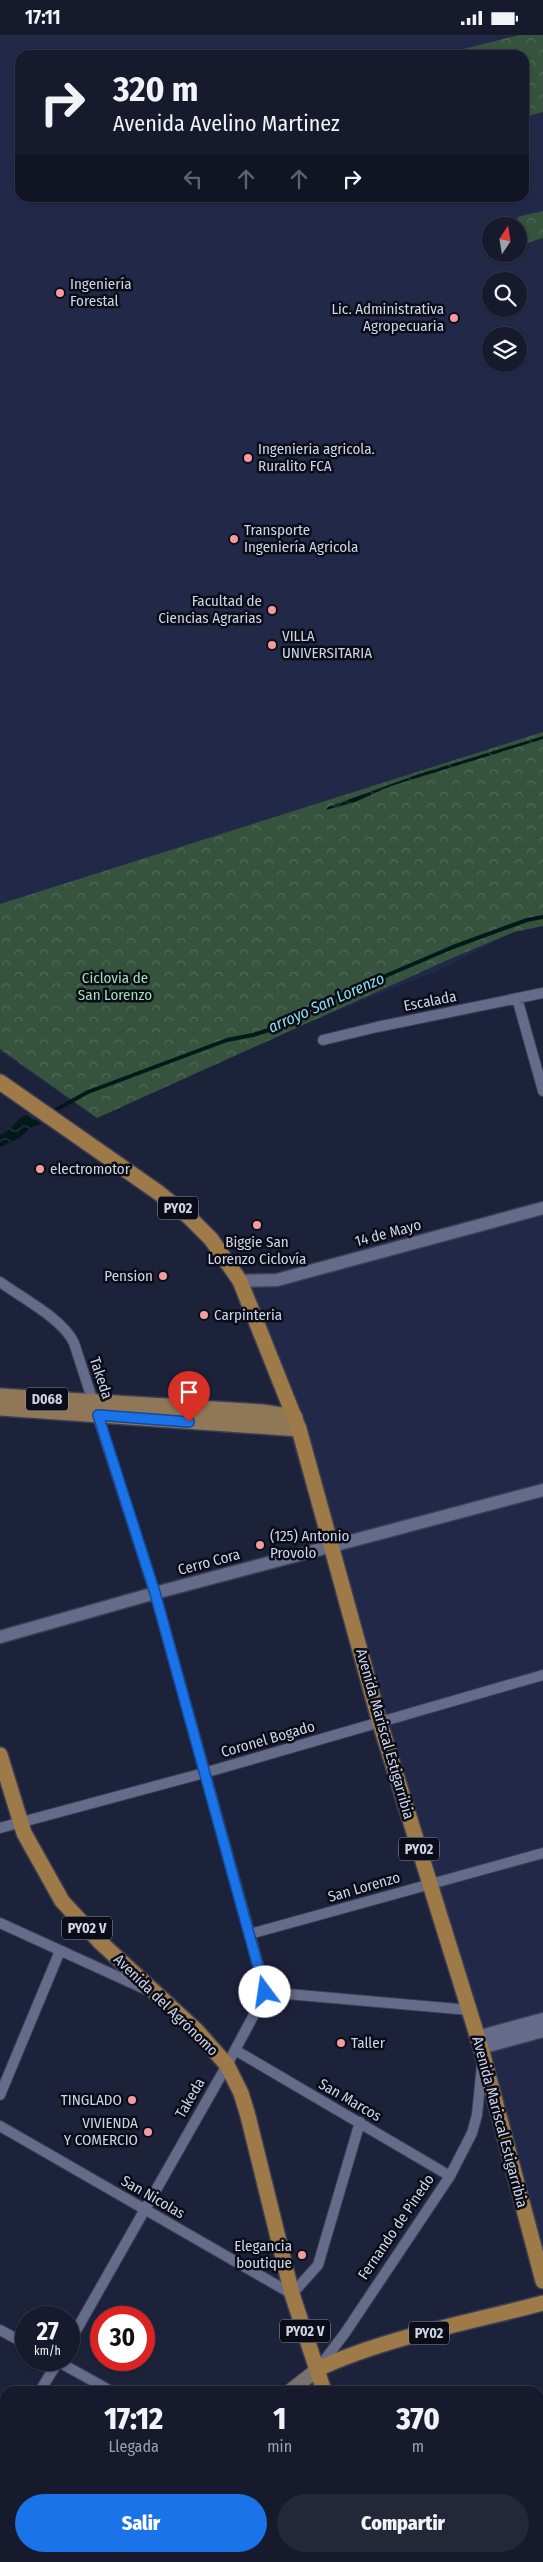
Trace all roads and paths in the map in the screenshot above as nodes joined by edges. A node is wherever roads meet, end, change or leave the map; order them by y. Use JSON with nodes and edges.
{"nodes":[{"id":1,"x":543,"y":993,"type":"edge"},
{"id":2,"x":517,"y":999,"type":"junction"},
{"id":3,"x":323,"y":1041,"type":"dead end"},
{"id":4,"x":5,"y":1086,"type":"edge"},
{"id":5,"x":543,"y":1091,"type":"edge"},
{"id":6,"x":543,"y":1208,"type":"edge"},
{"id":7,"x":240,"y":1281,"type":"junction"},
{"id":8,"x":0,"y":1282,"type":"edge"},
{"id":9,"x":0,"y":1396,"type":"edge"},
{"id":10,"x":0,"y":1408,"type":"edge"},
{"id":11,"x":96,"y":1409,"type":"junction"},
{"id":12,"x":297,"y":1423,"type":"junction"},
{"id":13,"x":543,"y":1490,"type":"edge"},
{"id":14,"x":332,"y":1547,"type":"junction"},
{"id":15,"x":155,"y":1593,"type":"junction"},
{"id":16,"x":0,"y":1637,"type":"edge"},
{"id":17,"x":543,"y":1675,"type":"edge"},
{"id":18,"x":380,"y":1723,"type":"junction"},
{"id":19,"x":0,"y":1755,"type":"edge"},
{"id":20,"x":204,"y":1773,"type":"junction"},
{"id":21,"x":21,"y":1822,"type":"junction"},
{"id":22,"x":0,"y":1828,"type":"edge"},
{"id":23,"x":543,"y":1853,"type":"edge"},
{"id":24,"x":430,"y":1884,"type":"junction"},
{"id":25,"x":0,"y":1923,"type":"edge"},
{"id":26,"x":250,"y":1934,"type":"junction"},
{"id":27,"x":60,"y":1951,"type":"junction"},
{"id":28,"x":265,"y":1992,"type":"junction"},
{"id":29,"x":161,"y":1996,"type":"junction"},
{"id":30,"x":469,"y":2010,"type":"junction"},
{"id":31,"x":543,"y":2019,"type":"edge"},
{"id":32,"x":543,"y":2031,"type":"edge"},
{"id":33,"x":480,"y":2047,"type":"junction"},
{"id":34,"x":235,"y":2050,"type":"junction"},
{"id":35,"x":227,"y":2065,"type":"junction"},
{"id":36,"x":0,"y":2095,"type":"edge"},
{"id":37,"x":360,"y":2122,"type":"junction"},
{"id":38,"x":0,"y":2126,"type":"edge"},
{"id":39,"x":450,"y":2176,"type":"junction"},
{"id":40,"x":144,"y":2209,"type":"junction"},
{"id":41,"x":543,"y":2281,"type":"edge"},
{"id":42,"x":292,"y":2294,"type":"junction"},
{"id":43,"x":543,"y":2303,"type":"edge"},
{"id":44,"x":80,"y":2323,"type":"edge"},
{"id":45,"x":0,"y":2330,"type":"edge"},
{"id":46,"x":15,"y":2338,"type":"edge"},
{"id":47,"x":318,"y":2369,"type":"junction"},
{"id":48,"x":52,"y":2371,"type":"edge"},
{"id":49,"x":76,"y":2371,"type":"edge"},
{"id":50,"x":43,"y":2386,"type":"edge"},
{"id":51,"x":102,"y":2386,"type":"edge"},
{"id":52,"x":296,"y":2386,"type":"edge"},
{"id":53,"x":323,"y":2386,"type":"edge"}],
"edges":[{"from":1,"to":2,"type":"street","name":"Escalada"},
{"from":2,"to":3,"type":"street","name":"Escalada"},
{"from":2,"to":5,"type":"street"},
{"from":4,"to":7,"type":"highway","number":"PY02"},
{"from":6,"to":7,"type":"street","name":"14 de Mayo"},
{"from":7,"to":12,"type":"highway","number":"PY02"},
{"from":8,"to":11,"type":"street","name":"Takeda"},
{"from":9,"to":11,"type":"main road","number":"D068"},
{"from":10,"to":11,"type":"main road","number":"D068"},
{"from":11,"to":12,"type":"main road","number":"D068"},
{"from":11,"to":15,"type":"street","name":"Takeda"},
{"from":12,"to":14,"type":"highway","name":"Avenida Mariscal Estigarribia","number":"PY02"},
{"from":13,"to":14,"type":"street","name":"Cerro Cora"},
{"from":14,"to":15,"type":"street","name":"Cerro Cora"},
{"from":14,"to":18,"type":"highway","name":"Avenida Mariscal Estigarribia","number":"PY02"},
{"from":15,"to":16,"type":"street","name":"Cerro Cora"},
{"from":15,"to":20,"type":"street","name":"Takeda"},
{"from":17,"to":18,"type":"street","name":"Coronel Bogado"},
{"from":18,"to":20,"type":"street","name":"Coronel Bogado"},
{"from":18,"to":24,"type":"highway","name":"Avenida Mariscal Estigarribia","number":"PY02"},
{"from":19,"to":21,"type":"highway","name":"Avenida del Agrónomo","number":"PY02 V"},
{"from":20,"to":21,"type":"street","name":"Coronel Bogado"},
{"from":20,"to":26,"type":"street","name":"Takeda"},
{"from":21,"to":22,"type":"street","name":"Coronel Bogado"},
{"from":21,"to":29,"type":"highway","name":"Avenida del Agrónomo","number":"PY02 V"},
{"from":23,"to":24,"type":"street","name":"San Lorenzo"},
{"from":24,"to":26,"type":"street","name":"San Lorenzo"},
{"from":24,"to":30,"type":"highway","name":"Avenida Mariscal Estigarribia","number":"PY02"},
{"from":25,"to":27,"type":"street"},
{"from":26,"to":28,"type":"street","name":"Takeda"},
{"from":27,"to":29,"type":"street"},
{"from":27,"to":36,"type":"street"},
{"from":28,"to":30,"type":"street"},
{"from":28,"to":34,"type":"street","name":"Takeda"},
{"from":29,"to":35,"type":"highway","name":"Avenida del Agrónomo","number":"PY02 V"},
{"from":30,"to":33,"type":"highway","name":"Avenida Mariscal Estigarribia","number":"PY02"},
{"from":31,"to":33,"type":"street"},
{"from":32,"to":33,"type":"street"},
{"from":33,"to":39,"type":"street","name":"Fernando de Pinedo"},
{"from":33,"to":41,"type":"highway","name":"Avenida Mariscal Estigarribia","number":"PY02"},
{"from":34,"to":35,"type":"street","name":"Takeda"},
{"from":34,"to":37,"type":"street","name":"San Marcos"},
{"from":35,"to":40,"type":"street","name":"Takeda"},
{"from":35,"to":42,"type":"highway","name":"Avenida del Agrónomo","number":"PY02 V"},
{"from":37,"to":39,"type":"street","name":"San Marcos"},
{"from":37,"to":42,"type":"street"},
{"from":38,"to":40,"type":"street","name":"San Nicolas"},
{"from":39,"to":47,"type":"street","name":"Fernando de Pinedo"},
{"from":40,"to":42,"type":"street","name":"San Nicolas"},
{"from":40,"to":44,"type":"street","name":"Takeda"},
{"from":42,"to":47,"type":"highway","name":"Avenida del Agrónomo","number":"PY02 V"},
{"from":43,"to":47,"type":"highway","number":"PY02"},
{"from":45,"to":46,"type":"street"},
{"from":47,"to":52,"type":"main road","name":"Fernando de Pinedo"},
{"from":47,"to":53,"type":"highway","name":"Avenida del Agrónomo","number":"PY02 V"},
{"from":48,"to":50,"type":"street"},
{"from":49,"to":51,"type":"street"}]}
